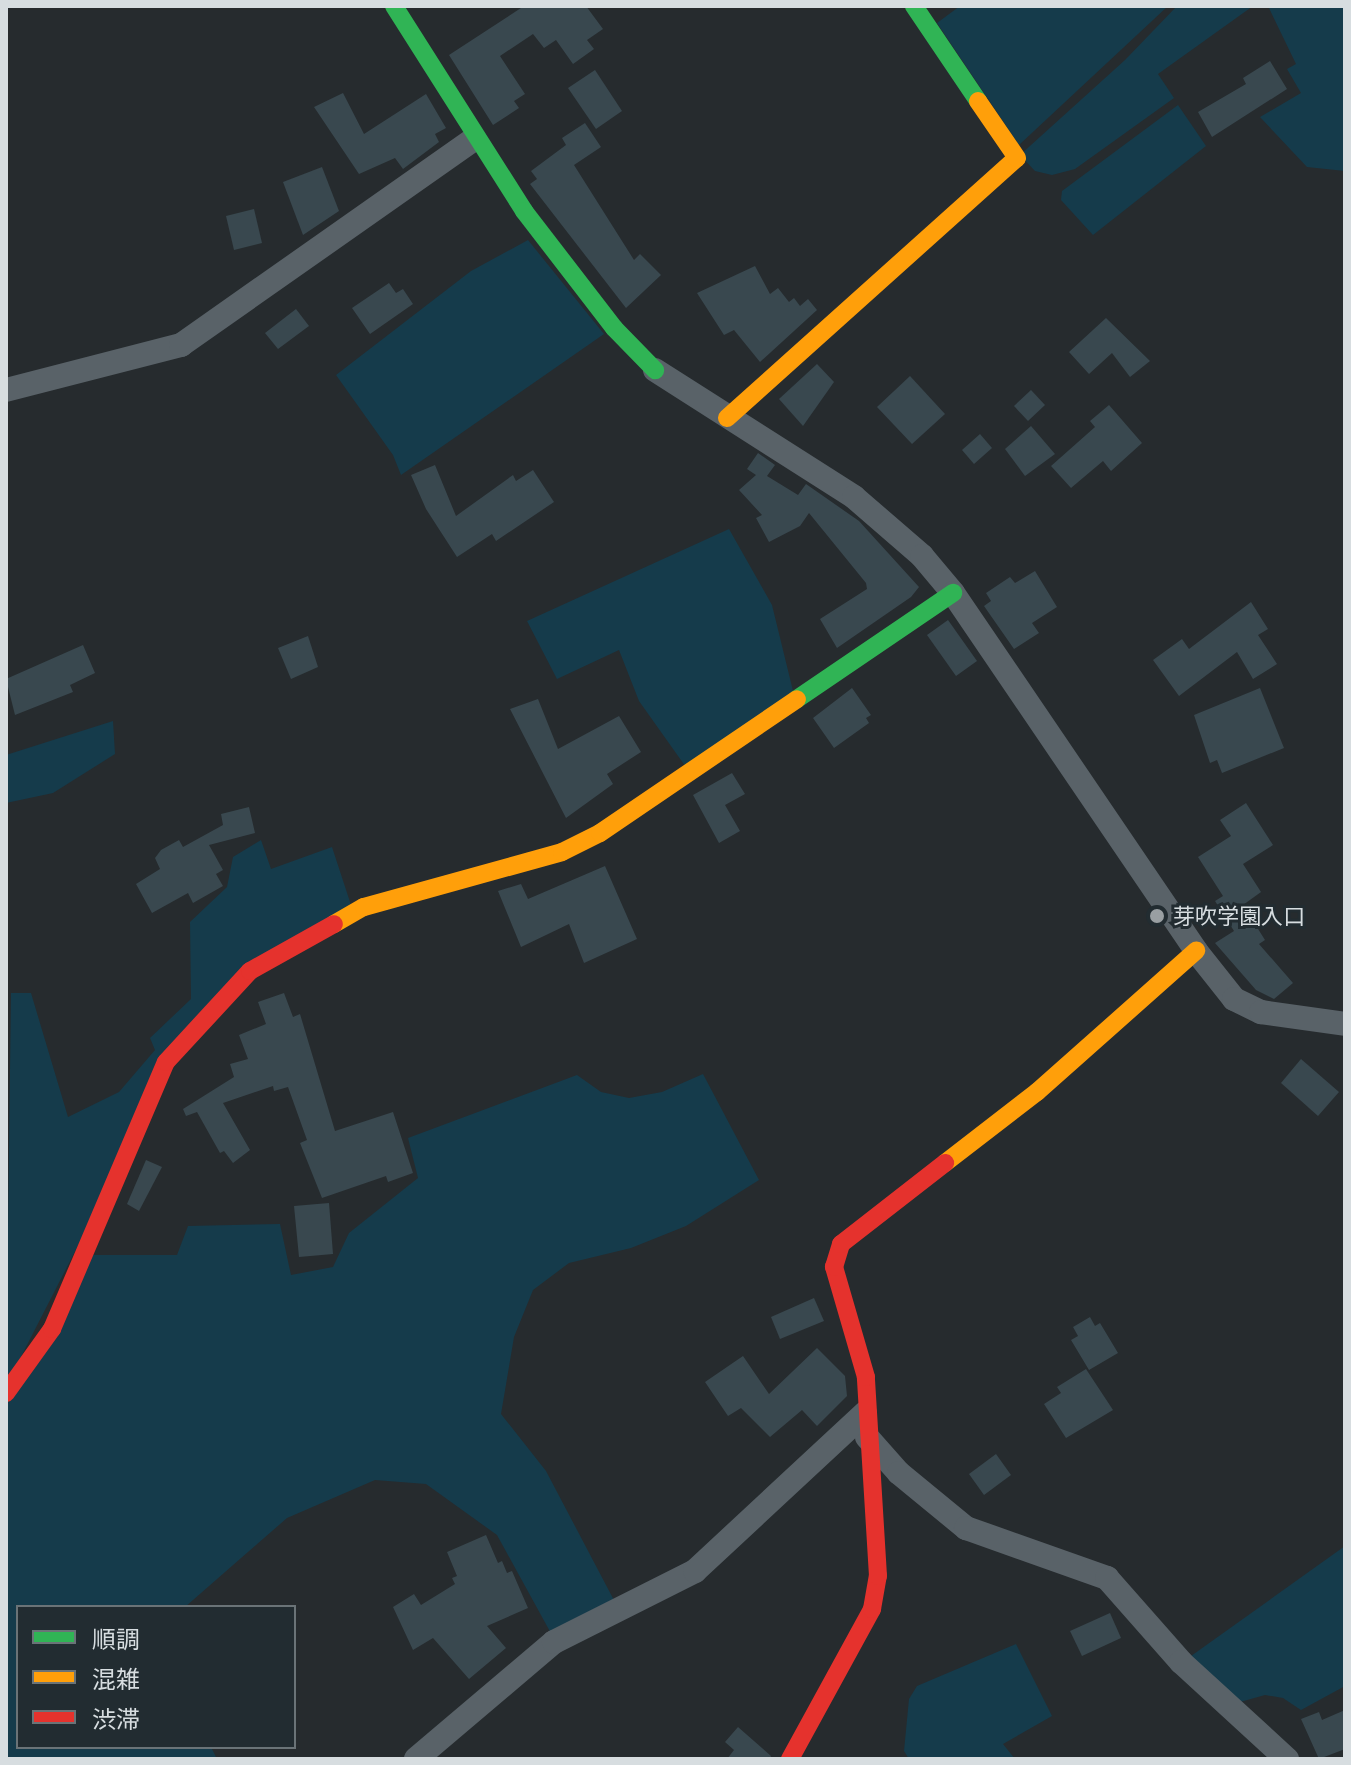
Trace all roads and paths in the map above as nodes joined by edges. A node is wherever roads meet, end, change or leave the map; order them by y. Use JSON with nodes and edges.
{"nodes":[{"id":1,"x":394,"y":6,"type":"edge"},
{"id":2,"x":914,"y":6,"type":"edge"},
{"id":3,"x":474,"y":139,"type":"junction"},
{"id":4,"x":655,"y":370,"type":"joint"},
{"id":5,"x":6,"y":390,"type":"edge"},
{"id":6,"x":727,"y":418,"type":"junction"},
{"id":7,"x":953,"y":593,"type":"junction"},
{"id":8,"x":1196,"y":951,"type":"junction"},
{"id":9,"x":1345,"y":1024,"type":"edge"},
{"id":10,"x":6,"y":1393,"type":"edge"},
{"id":11,"x":866,"y":1425,"type":"junction"},
{"id":12,"x":416,"y":1759,"type":"edge"},
{"id":13,"x":790,"y":1759,"type":"edge"},
{"id":14,"x":1287,"y":1759,"type":"edge"}],
"edges":[{"from":1,"to":3,"type":"street"},
{"from":2,"to":6,"type":"street"},
{"from":3,"to":4,"type":"street"},
{"from":3,"to":5,"type":"street"},
{"from":4,"to":6,"type":"street"},
{"from":6,"to":7,"type":"street"},
{"from":7,"to":8,"type":"street"},
{"from":7,"to":10,"type":"street"},
{"from":8,"to":9,"type":"street"},
{"from":8,"to":11,"type":"street"},
{"from":11,"to":12,"type":"street"},
{"from":11,"to":13,"type":"street"},
{"from":11,"to":14,"type":"street"}]}
